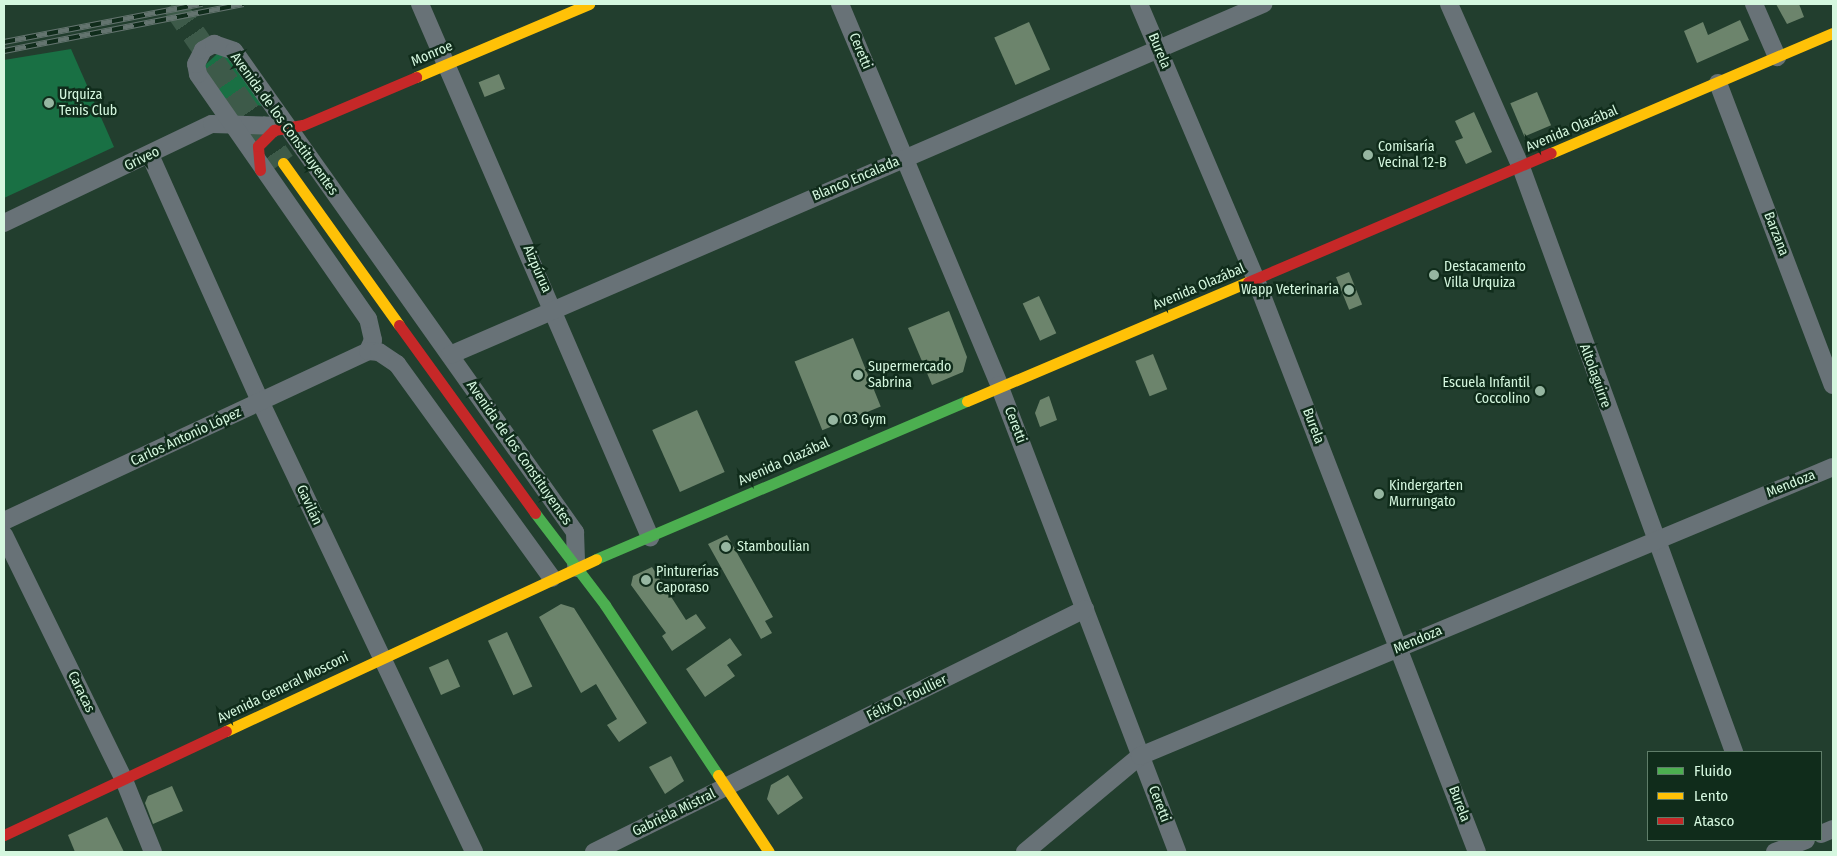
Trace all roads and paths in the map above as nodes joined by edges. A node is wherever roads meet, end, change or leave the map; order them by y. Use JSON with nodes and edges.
{"nodes":[{"id":1,"x":420,"y":4,"type":"edge"},
{"id":2,"x":589,"y":4,"type":"edge"},
{"id":3,"x":840,"y":4,"type":"edge"},
{"id":4,"x":1139,"y":4,"type":"edge"},
{"id":5,"x":1263,"y":4,"type":"edge"},
{"id":6,"x":1449,"y":4,"type":"edge"},
{"id":7,"x":1754,"y":4,"type":"edge"},
{"id":8,"x":1833,"y":33,"type":"edge"},
{"id":9,"x":1158,"y":47,"type":"junction"},
{"id":10,"x":1777,"y":57,"type":"junction"},
{"id":11,"x":445,"y":65,"type":"junction"},
{"id":12,"x":1718,"y":83,"type":"junction"},
{"id":13,"x":228,"y":123,"type":"junction"},
{"id":14,"x":286,"y":126,"type":"junction"},
{"id":15,"x":150,"y":155,"type":"junction"},
{"id":16,"x":905,"y":158,"type":"junction"},
{"id":17,"x":283,"y":163,"type":"tunnel mouth"},
{"id":18,"x":1521,"y":167,"type":"junction"},
{"id":19,"x":260,"y":170,"type":"junction"},
{"id":20,"x":4,"y":223,"type":"edge"},
{"id":21,"x":1256,"y":280,"type":"junction"},
{"id":22,"x":556,"y":310,"type":"junction"},
{"id":23,"x":368,"y":351,"type":"junction"},
{"id":24,"x":450,"y":355,"type":"junction"},
{"id":25,"x":999,"y":385,"type":"junction"},
{"id":26,"x":1833,"y":385,"type":"edge"},
{"id":27,"x":261,"y":402,"type":"junction"},
{"id":28,"x":1833,"y":467,"type":"edge"},
{"id":29,"x":4,"y":521,"type":"edge"},
{"id":30,"x":4,"y":535,"type":"edge"},
{"id":31,"x":650,"y":537,"type":"junction"},
{"id":32,"x":1653,"y":540,"type":"junction"},
{"id":33,"x":576,"y":568,"type":"junction"},
{"id":34,"x":552,"y":578,"type":"junction"},
{"id":35,"x":1086,"y":609,"type":"junction"},
{"id":36,"x":1400,"y":648,"type":"junction"},
{"id":37,"x":382,"y":656,"type":"junction"},
{"id":38,"x":1734,"y":751,"type":"edge"},
{"id":39,"x":1140,"y":756,"type":"junction"},
{"id":40,"x":124,"y":780,"type":"junction"},
{"id":41,"x":728,"y":786,"type":"junction"},
{"id":42,"x":4,"y":835,"type":"edge"},
{"id":43,"x":1768,"y":841,"type":"edge"},
{"id":44,"x":1803,"y":841,"type":"edge"},
{"id":45,"x":153,"y":852,"type":"edge"},
{"id":46,"x":474,"y":852,"type":"edge"},
{"id":47,"x":594,"y":852,"type":"edge"},
{"id":48,"x":769,"y":852,"type":"edge"},
{"id":49,"x":1025,"y":852,"type":"edge"},
{"id":50,"x":1177,"y":852,"type":"edge"},
{"id":51,"x":1477,"y":852,"type":"edge"},
{"id":52,"x":1774,"y":852,"type":"edge"}],
"edges":[{"from":1,"to":11,"type":"street","name":"Aizpúrua"},
{"from":2,"to":11,"type":"main road","name":"Monroe"},
{"from":3,"to":16,"type":"street","name":"Ceretti"},
{"from":4,"to":9,"type":"street","name":"Burela"},
{"from":5,"to":9,"type":"street","name":"Blanco Encalada"},
{"from":6,"to":18,"type":"street","name":"Altolaguirre"},
{"from":7,"to":10,"type":"street"},
{"from":8,"to":10,"type":"main road","name":"Avenida Olazábal"},
{"from":9,"to":16,"type":"street","name":"Blanco Encalada"},
{"from":9,"to":21,"type":"street","name":"Burela"},
{"from":10,"to":12,"type":"main road","name":"Avenida Olazábal"},
{"from":11,"to":14,"type":"main road","name":"Monroe"},
{"from":11,"to":22,"type":"street","name":"Aizpúrua"},
{"from":12,"to":18,"type":"main road","name":"Avenida Olazábal"},
{"from":12,"to":26,"type":"street","name":"Barzana"},
{"from":13,"to":14,"type":"street","name":"Griveo"},
{"from":13,"to":14,"type":"street","name":"Avenida de los Constituyentes"},
{"from":13,"to":15,"type":"street","name":"Griveo"},
{"from":13,"to":19,"type":"street","name":"Avenida de los Constituyentes"},
{"from":14,"to":19,"type":"main road","name":"Monroe"},
{"from":14,"to":24,"type":"street","name":"Avenida de los Constituyentes"},
{"from":15,"to":20,"type":"street","name":"Griveo"},
{"from":15,"to":27,"type":"street","name":"Gavilán"},
{"from":16,"to":22,"type":"street","name":"Blanco Encalada"},
{"from":16,"to":25,"type":"street","name":"Ceretti"},
{"from":17,"to":33,"type":"main road","name":"Avenida de los Constituyentes"},
{"from":18,"to":21,"type":"main road","name":"Avenida Olazábal"},
{"from":18,"to":32,"type":"street","name":"Altolaguirre"},
{"from":19,"to":23,"type":"street","name":"Avenida de los Constituyentes"},
{"from":21,"to":25,"type":"main road","name":"Avenida Olazábal"},
{"from":21,"to":36,"type":"street","name":"Burela"},
{"from":22,"to":24,"type":"street","name":"Blanco Encalada"},
{"from":22,"to":31,"type":"street","name":"Aizpúrua"},
{"from":23,"to":27,"type":"street","name":"Carlos Antonio López"},
{"from":23,"to":34,"type":"street"},
{"from":24,"to":33,"type":"street","name":"Avenida de los Constituyentes"},
{"from":25,"to":31,"type":"main road","name":"Avenida Olazábal"},
{"from":25,"to":35,"type":"street","name":"Ceretti"},
{"from":27,"to":29,"type":"street","name":"Carlos Antonio López"},
{"from":27,"to":37,"type":"street","name":"Gavilán"},
{"from":28,"to":32,"type":"street","name":"Mendoza"},
{"from":30,"to":40,"type":"street","name":"Caracas"},
{"from":31,"to":33,"type":"main road","name":"Avenida Olazábal"},
{"from":32,"to":36,"type":"street","name":"Mendoza"},
{"from":32,"to":38,"type":"street","name":"Altolaguirre"},
{"from":33,"to":34,"type":"main road","name":"Avenida General Mosconi"},
{"from":33,"to":41,"type":"main road","name":"Avenida de los Constituyentes"},
{"from":34,"to":37,"type":"main road","name":"Avenida General Mosconi"},
{"from":35,"to":39,"type":"street","name":"Ceretti"},
{"from":35,"to":41,"type":"street","name":"Félix O. Foullier"},
{"from":36,"to":39,"type":"street","name":"Mendoza"},
{"from":36,"to":51,"type":"street","name":"Burela"},
{"from":37,"to":40,"type":"main road","name":"Avenida General Mosconi"},
{"from":37,"to":46,"type":"street","name":"Gavilán"},
{"from":39,"to":49,"type":"street","name":"Mendoza"},
{"from":39,"to":50,"type":"street","name":"Ceretti"},
{"from":40,"to":42,"type":"main road","name":"Avenida General Mosconi"},
{"from":40,"to":45,"type":"street","name":"Caracas"},
{"from":41,"to":47,"type":"street","name":"Gabriela Mistral"},
{"from":41,"to":48,"type":"main road","name":"Avenida de los Constituyentes"},
{"from":43,"to":52,"type":"street"},
{"from":44,"to":52,"type":"street"}]}
